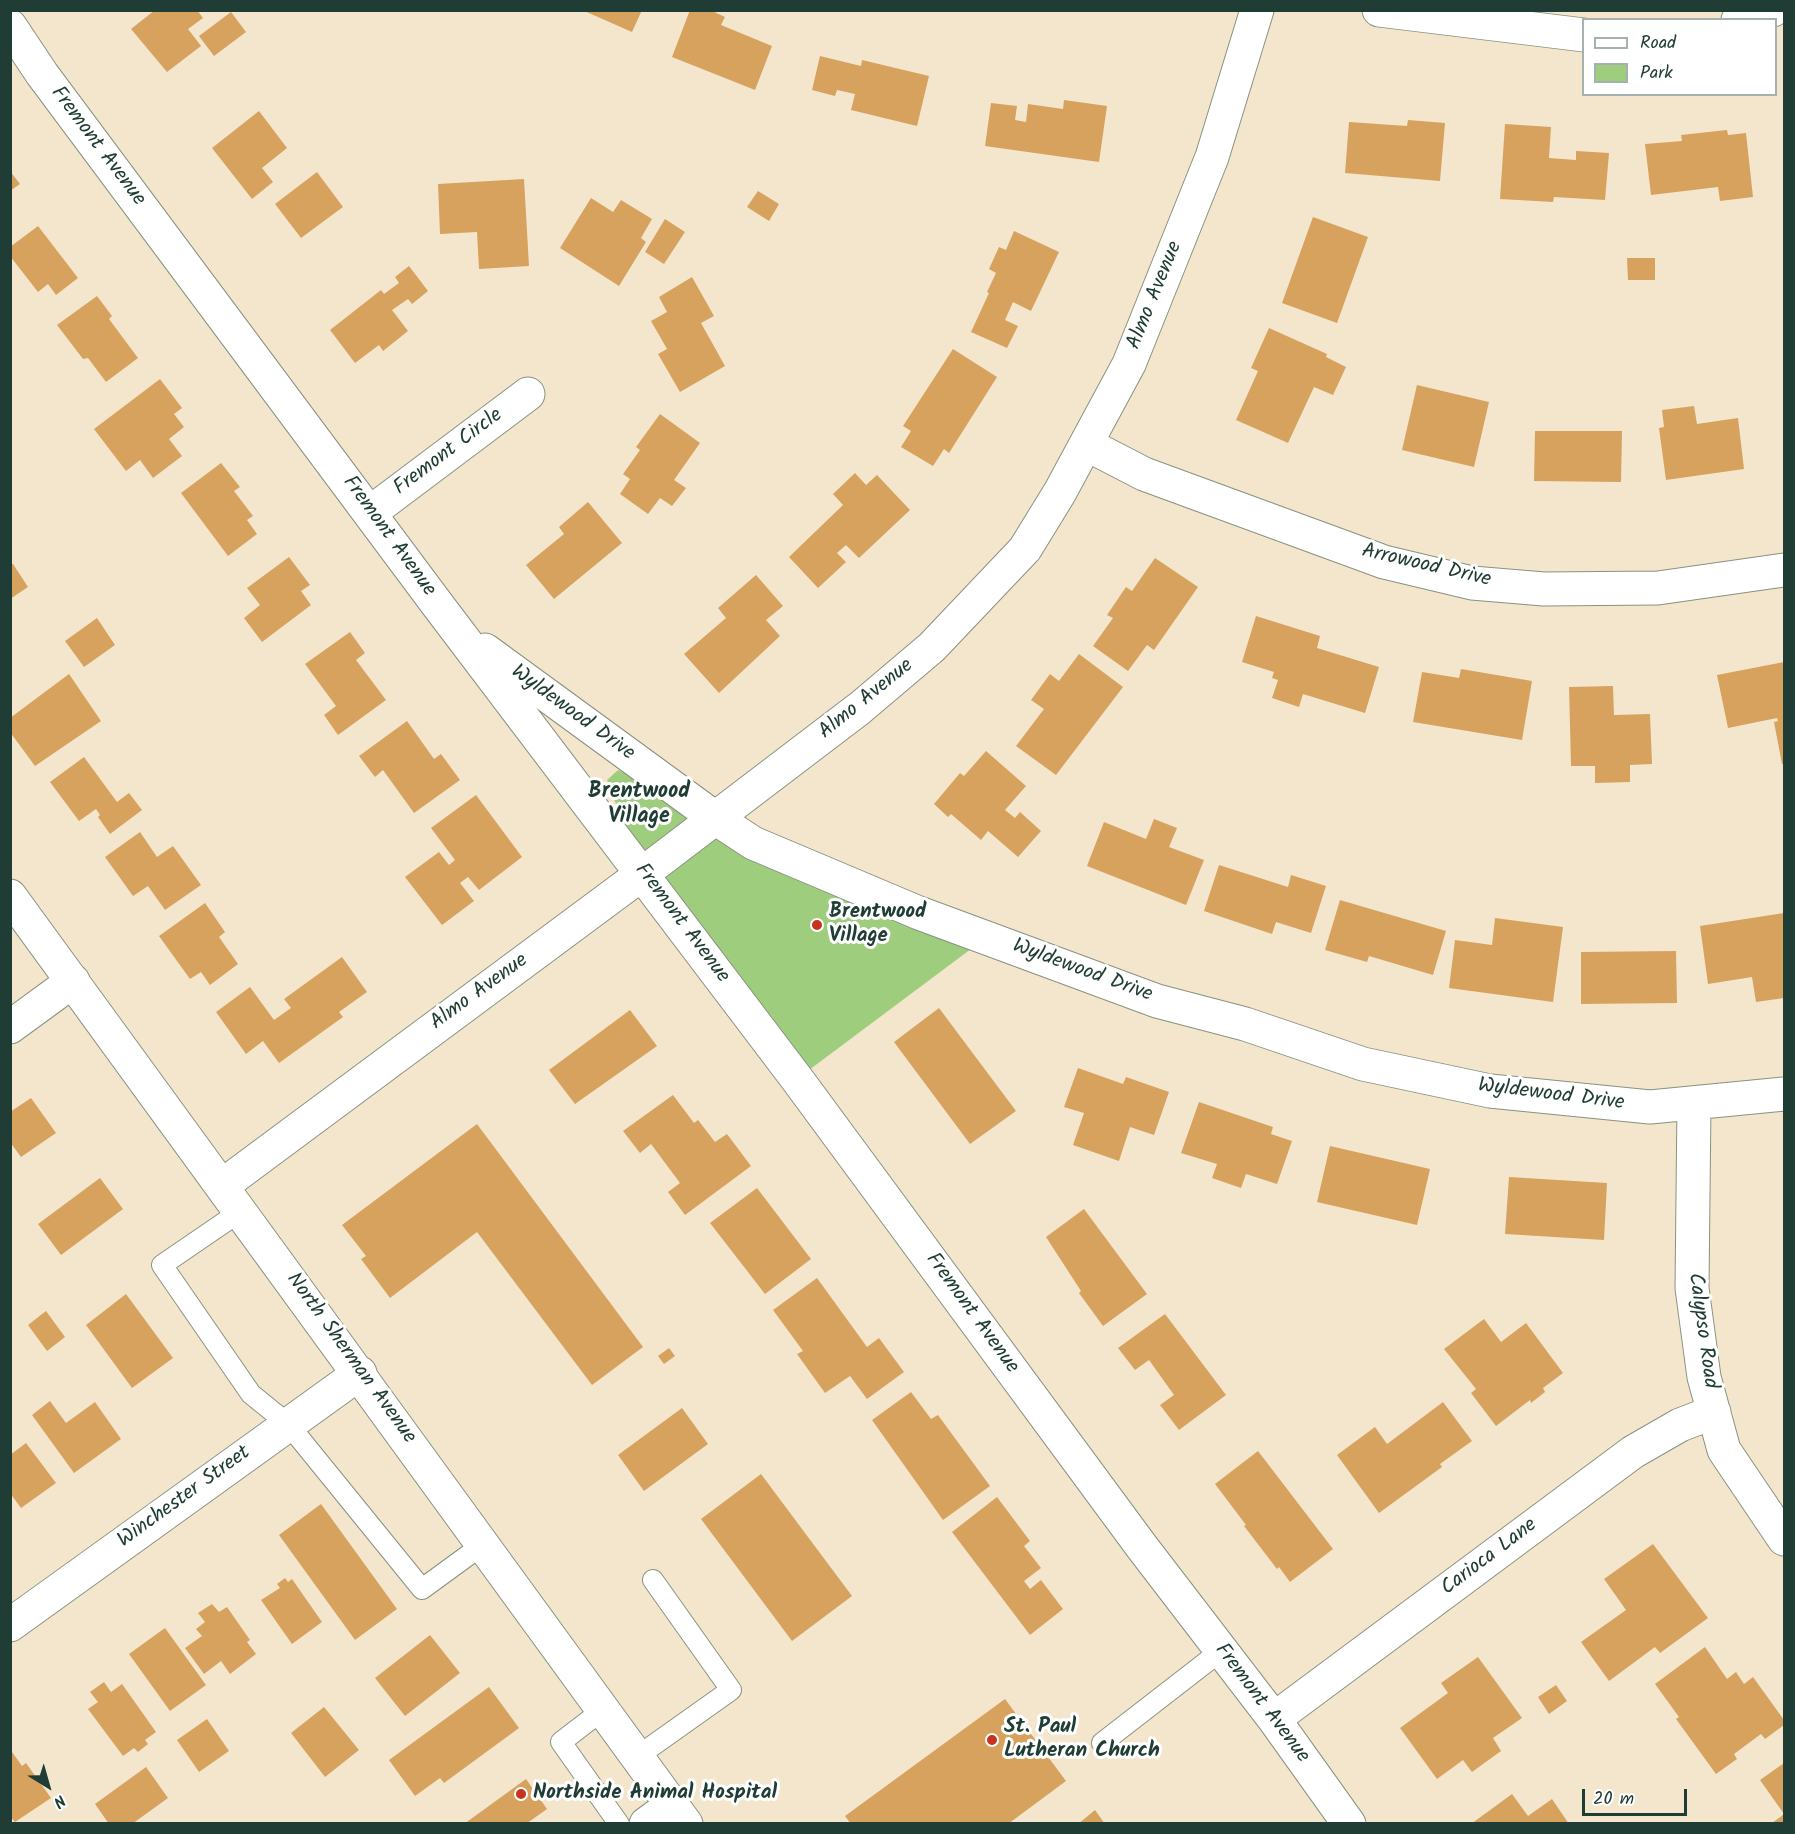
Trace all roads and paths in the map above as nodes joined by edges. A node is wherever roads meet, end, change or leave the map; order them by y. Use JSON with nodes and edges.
{"nodes":[{"id":1,"x":27,"y":10,"type":"edge"},
{"id":2,"x":1257,"y":10,"type":"edge"},
{"id":3,"x":1379,"y":10,"type":"edge"},
{"id":4,"x":1773,"y":10,"type":"edge"},
{"id":5,"x":1745,"y":18,"type":"edge"},
{"id":6,"x":10,"y":25,"type":"edge"},
{"id":7,"x":1582,"y":35,"type":"edge"},
{"id":8,"x":528,"y":394,"type":"dead end"},
{"id":9,"x":1086,"y":444,"type":"junction"},
{"id":10,"x":371,"y":512,"type":"junction"},
{"id":11,"x":1785,"y":570,"type":"edge"},
{"id":12,"x":455,"y":629,"type":"junction"},
{"id":13,"x":715,"y":819,"type":"junction"},
{"id":14,"x":642,"y":874,"type":"junction"},
{"id":15,"x":10,"y":896,"type":"edge"},
{"id":16,"x":73,"y":981,"type":"junction"},
{"id":17,"x":10,"y":1027,"type":"edge"},
{"id":18,"x":1785,"y":1094,"type":"edge"},
{"id":19,"x":1694,"y":1103,"type":"junction"},
{"id":20,"x":223,"y":1185,"type":"junction"},
{"id":21,"x":241,"y":1211,"type":"junction"},
{"id":22,"x":360,"y":1373,"type":"junction"},
{"id":23,"x":1714,"y":1412,"type":"junction"},
{"id":24,"x":288,"y":1424,"type":"junction"},
{"id":25,"x":1785,"y":1539,"type":"edge"},
{"id":26,"x":485,"y":1544,"type":"junction"},
{"id":27,"x":653,"y":1580,"type":"dead end"},
{"id":28,"x":10,"y":1625,"type":"edge"},
{"id":29,"x":1222,"y":1650,"type":"junction"},
{"id":30,"x":604,"y":1709,"type":"junction"},
{"id":31,"x":1274,"y":1719,"type":"junction"},
{"id":32,"x":1102,"y":1743,"type":"dead end"},
{"id":33,"x":638,"y":1756,"type":"junction"},
{"id":34,"x":679,"y":1814,"type":"edge"},
{"id":35,"x":619,"y":1824,"type":"edge"},
{"id":36,"x":646,"y":1824,"type":"edge"},
{"id":37,"x":1349,"y":1824,"type":"edge"}],
"edges":[{"from":1,"to":6,"type":"street"},
{"from":2,"to":9,"type":"street","name":"Almo Avenue"},
{"from":3,"to":7,"type":"street"},
{"from":4,"to":5,"type":"street"},
{"from":6,"to":10,"type":"street","name":"Fremont Avenue"},
{"from":8,"to":10,"type":"street","name":"Fremont Circle"},
{"from":9,"to":11,"type":"street","name":"Arrowood Drive"},
{"from":9,"to":13,"type":"street","name":"Almo Avenue"},
{"from":10,"to":12,"type":"street","name":"Fremont Avenue"},
{"from":12,"to":13,"type":"street","name":"Wyldewood Drive"},
{"from":12,"to":14,"type":"street","name":"Fremont Avenue"},
{"from":13,"to":14,"type":"street","name":"Almo Avenue"},
{"from":13,"to":19,"type":"street","name":"Wyldewood Drive"},
{"from":14,"to":20,"type":"street","name":"Almo Avenue"},
{"from":14,"to":29,"type":"street","name":"Fremont Avenue"},
{"from":15,"to":16,"type":"street","name":"North Sherman Avenue"},
{"from":16,"to":17,"type":"street"},
{"from":16,"to":20,"type":"street","name":"North Sherman Avenue"},
{"from":18,"to":19,"type":"street","name":"Wyldewood Drive"},
{"from":19,"to":23,"type":"street","name":"Calypso Road"},
{"from":20,"to":21,"type":"street","name":"North Sherman Avenue"},
{"from":21,"to":22,"type":"street","name":"North Sherman Avenue"},
{"from":21,"to":24,"type":"lane"},
{"from":22,"to":24,"type":"street","name":"Winchester Street"},
{"from":22,"to":26,"type":"street","name":"North Sherman Avenue"},
{"from":23,"to":25,"type":"street","name":"Calypso Road"},
{"from":23,"to":31,"type":"street","name":"Carioca Lane"},
{"from":24,"to":26,"type":"lane"},
{"from":24,"to":28,"type":"street","name":"Winchester Street"},
{"from":26,"to":30,"type":"street","name":"North Sherman Avenue"},
{"from":27,"to":33,"type":"lane"},
{"from":29,"to":31,"type":"street","name":"Fremont Avenue"},
{"from":29,"to":32,"type":"lane"},
{"from":30,"to":33,"type":"street","name":"North Sherman Avenue"},
{"from":30,"to":35,"type":"lane"},
{"from":31,"to":37,"type":"street","name":"Fremont Avenue"},
{"from":33,"to":34,"type":"street","name":"North Sherman Avenue"},
{"from":34,"to":36,"type":"street"}]}
